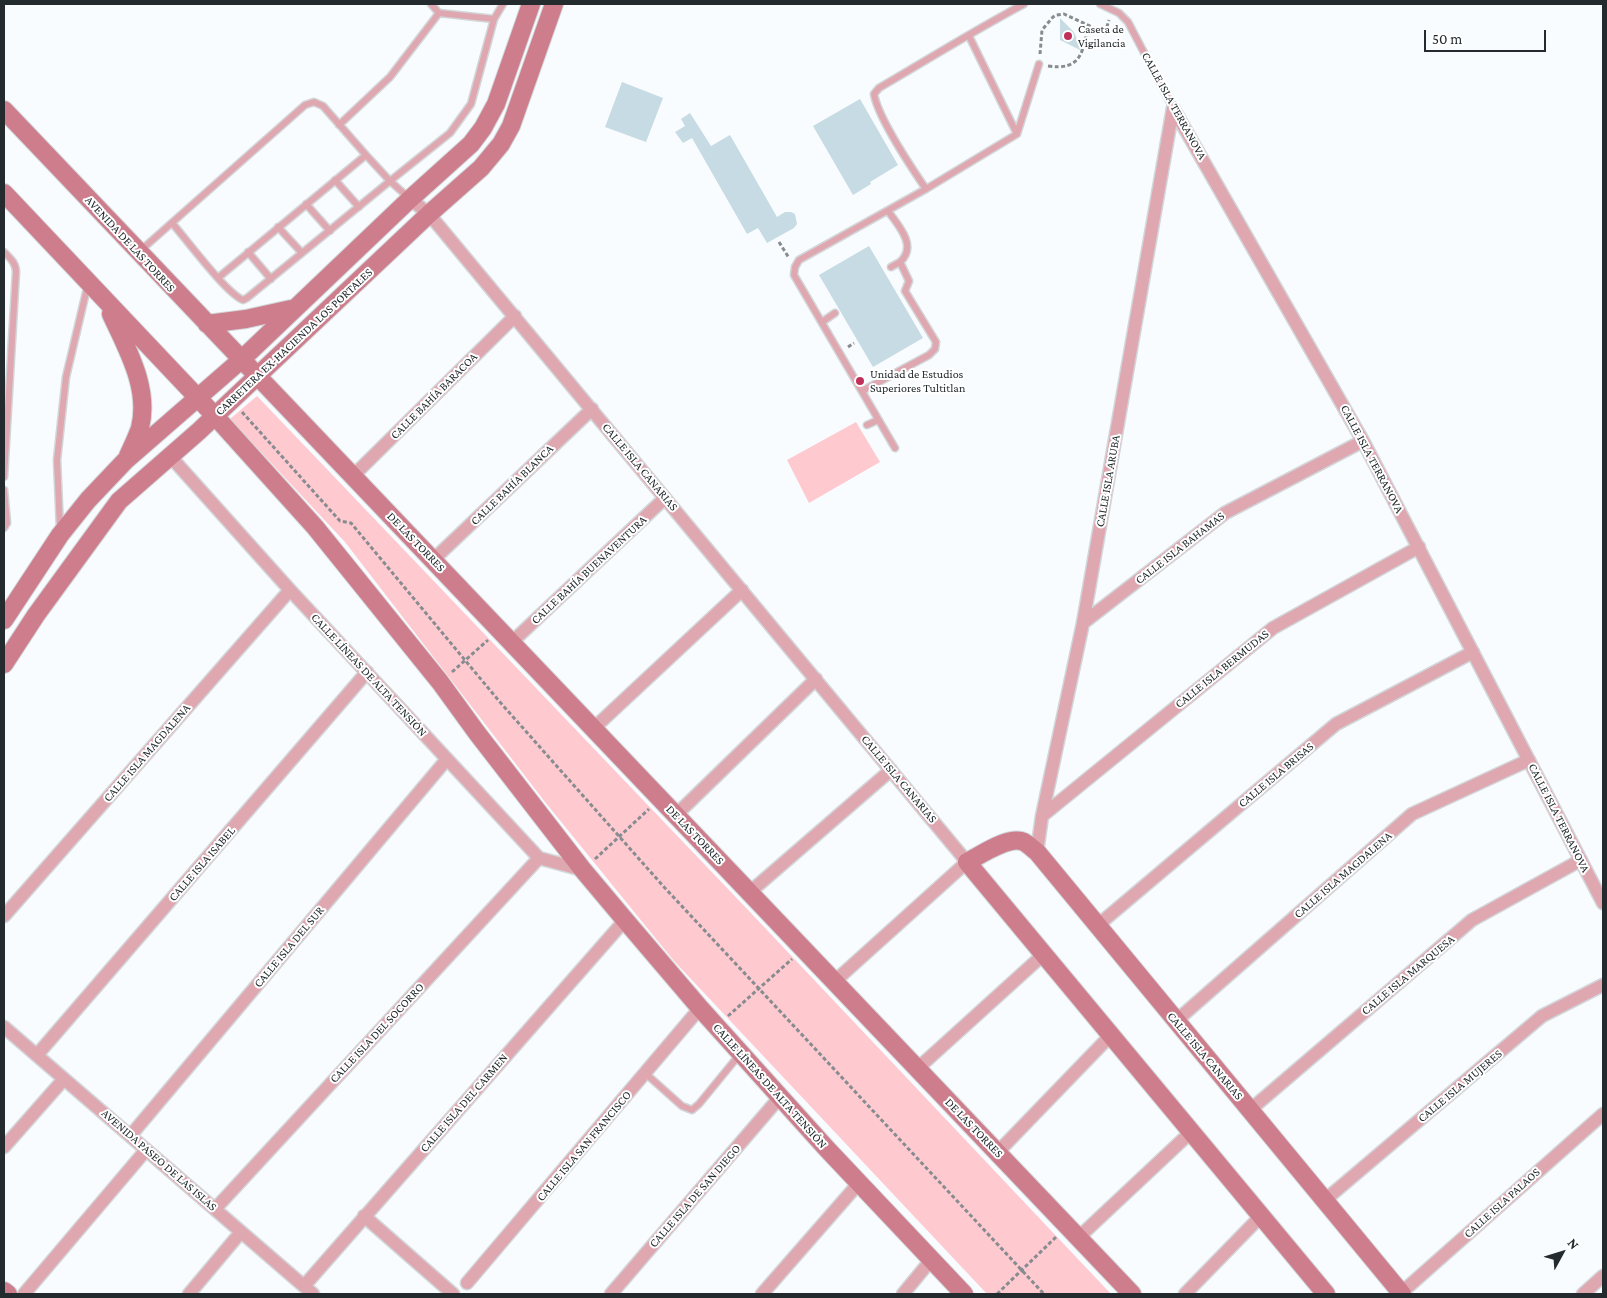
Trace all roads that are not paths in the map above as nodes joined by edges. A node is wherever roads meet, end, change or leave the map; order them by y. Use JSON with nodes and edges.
{"nodes":[{"id":1,"x":430,"y":4,"type":"edge"},
{"id":2,"x":503,"y":4,"type":"edge"},
{"id":3,"x":530,"y":4,"type":"edge"},
{"id":4,"x":554,"y":4,"type":"edge"},
{"id":5,"x":1024,"y":4,"type":"edge"},
{"id":6,"x":1100,"y":4,"type":"edge"},
{"id":7,"x":439,"y":13,"type":"junction"},
{"id":8,"x":494,"y":19,"type":"junction"},
{"id":9,"x":969,"y":36,"type":"junction"},
{"id":10,"x":1039,"y":64,"type":"road end"},
{"id":11,"x":1173,"y":108,"type":"junction"},
{"id":12,"x":4,"y":110,"type":"edge"},
{"id":13,"x":339,"y":125,"type":"junction"},
{"id":14,"x":1018,"y":134,"type":"junction"},
{"id":15,"x":366,"y":155,"type":"junction"},
{"id":16,"x":335,"y":180,"type":"junction"},
{"id":17,"x":390,"y":181,"type":"junction"},
{"id":18,"x":926,"y":189,"type":"junction"},
{"id":19,"x":4,"y":193,"type":"edge"},
{"id":20,"x":410,"y":199,"type":"junction"},
{"id":21,"x":306,"y":204,"type":"junction"},
{"id":22,"x":359,"y":207,"type":"junction"},
{"id":23,"x":888,"y":211,"type":"junction"},
{"id":24,"x":429,"y":214,"type":"junction"},
{"id":25,"x":172,"y":223,"type":"junction"},
{"id":26,"x":278,"y":227,"type":"junction"},
{"id":27,"x":330,"y":231,"type":"junction"},
{"id":28,"x":4,"y":252,"type":"edge"},
{"id":29,"x":138,"y":252,"type":"junction"},
{"id":30,"x":248,"y":252,"type":"junction"},
{"id":31,"x":302,"y":253,"type":"junction"},
{"id":32,"x":900,"y":262,"type":"junction"},
{"id":33,"x":891,"y":267,"type":"dead end"},
{"id":34,"x":219,"y":278,"type":"junction"},
{"id":35,"x":271,"y":278,"type":"junction"},
{"id":36,"x":89,"y":283,"type":"junction"},
{"id":37,"x":106,"y":302,"type":"junction"},
{"id":38,"x":294,"y":308,"type":"junction"},
{"id":39,"x":835,"y":313,"type":"dead end"},
{"id":40,"x":515,"y":316,"type":"junction"},
{"id":41,"x":822,"y":322,"type":"junction"},
{"id":42,"x":207,"y":324,"type":"junction"},
{"id":43,"x":241,"y":360,"type":"junction"},
{"id":44,"x":257,"y":377,"type":"junction"},
{"id":45,"x":862,"y":391,"type":"junction"},
{"id":46,"x":198,"y":398,"type":"junction"},
{"id":47,"x":592,"y":409,"type":"junction"},
{"id":48,"x":215,"y":416,"type":"junction"},
{"id":49,"x":878,"y":420,"type":"junction"},
{"id":50,"x":867,"y":426,"type":"dead end"},
{"id":51,"x":1364,"y":441,"type":"junction"},
{"id":52,"x":894,"y":448,"type":"dead end"},
{"id":53,"x":170,"y":456,"type":"junction"},
{"id":54,"x":125,"y":462,"type":"junction"},
{"id":55,"x":353,"y":476,"type":"junction"},
{"id":56,"x":4,"y":477,"type":"edge"},
{"id":57,"x":4,"y":490,"type":"edge"},
{"id":58,"x":665,"y":498,"type":"junction"},
{"id":59,"x":4,"y":528,"type":"edge"},
{"id":60,"x":60,"y":535,"type":"junction"},
{"id":61,"x":1419,"y":547,"type":"junction"},
{"id":62,"x":433,"y":560,"type":"junction"},
{"id":63,"x":290,"y":590,"type":"junction"},
{"id":64,"x":742,"y":590,"type":"junction"},
{"id":65,"x":16,"y":601,"type":"junction"},
{"id":66,"x":36,"y":615,"type":"junction"},
{"id":67,"x":4,"y":620,"type":"edge"},
{"id":68,"x":1083,"y":623,"type":"junction"},
{"id":69,"x":506,"y":636,"type":"junction"},
{"id":70,"x":1473,"y":652,"type":"junction"},
{"id":71,"x":4,"y":664,"type":"edge"},
{"id":72,"x":367,"y":672,"type":"junction"},
{"id":73,"x":816,"y":679,"type":"junction"},
{"id":74,"x":594,"y":728,"type":"junction"},
{"id":75,"x":448,"y":760,"type":"junction"},
{"id":76,"x":1529,"y":760,"type":"junction"},
{"id":77,"x":891,"y":770,"type":"junction"},
{"id":78,"x":676,"y":815,"type":"junction"},
{"id":79,"x":1042,"y":816,"type":"junction"},
{"id":80,"x":1036,"y":852,"type":"junction"},
{"id":81,"x":539,"y":858,"type":"junction"},
{"id":82,"x":1581,"y":860,"type":"junction"},
{"id":83,"x":967,"y":862,"type":"junction"},
{"id":84,"x":583,"y":870,"type":"junction"},
{"id":85,"x":750,"y":892,"type":"junction"},
{"id":86,"x":1603,"y":903,"type":"edge"},
{"id":87,"x":4,"y":916,"type":"edge"},
{"id":88,"x":624,"y":920,"type":"junction"},
{"id":89,"x":1097,"y":926,"type":"junction"},
{"id":90,"x":1044,"y":954,"type":"junction"},
{"id":91,"x":835,"y":981,"type":"junction"},
{"id":92,"x":1603,"y":985,"type":"edge"},
{"id":93,"x":700,"y":1008,"type":"junction"},
{"id":94,"x":1176,"y":1021,"type":"junction"},
{"id":95,"x":4,"y":1027,"type":"edge"},
{"id":96,"x":1111,"y":1035,"type":"junction"},
{"id":97,"x":741,"y":1054,"type":"junction"},
{"id":98,"x":37,"y":1055,"type":"junction"},
{"id":99,"x":918,"y":1069,"type":"junction"},
{"id":100,"x":645,"y":1073,"type":"junction"},
{"id":101,"x":64,"y":1079,"type":"junction"},
{"id":102,"x":780,"y":1097,"type":"junction"},
{"id":103,"x":1250,"y":1110,"type":"junction"},
{"id":104,"x":1603,"y":1114,"type":"edge"},
{"id":105,"x":1191,"y":1132,"type":"junction"},
{"id":106,"x":131,"y":1135,"type":"junction"},
{"id":107,"x":4,"y":1147,"type":"edge"},
{"id":108,"x":146,"y":1150,"type":"junction"},
{"id":109,"x":997,"y":1152,"type":"junction"},
{"id":110,"x":860,"y":1184,"type":"junction"},
{"id":111,"x":1325,"y":1200,"type":"junction"},
{"id":112,"x":215,"y":1208,"type":"junction"},
{"id":113,"x":364,"y":1216,"type":"junction"},
{"id":114,"x":1261,"y":1216,"type":"junction"},
{"id":115,"x":241,"y":1232,"type":"junction"},
{"id":116,"x":1073,"y":1232,"type":"junction"},
{"id":117,"x":931,"y":1260,"type":"junction"},
{"id":118,"x":1603,"y":1276,"type":"edge"},
{"id":119,"x":467,"y":1283,"type":"dead end"},
{"id":120,"x":4,"y":1290,"type":"edge"},
{"id":121,"x":308,"y":1290,"type":"edge"},
{"id":122,"x":8,"y":1294,"type":"edge"},
{"id":123,"x":24,"y":1294,"type":"edge"},
{"id":124,"x":189,"y":1294,"type":"edge"},
{"id":125,"x":453,"y":1294,"type":"edge"},
{"id":126,"x":610,"y":1294,"type":"edge"},
{"id":127,"x":762,"y":1294,"type":"edge"},
{"id":128,"x":903,"y":1294,"type":"edge"},
{"id":129,"x":964,"y":1294,"type":"edge"},
{"id":130,"x":1132,"y":1294,"type":"edge"},
{"id":131,"x":1185,"y":1294,"type":"edge"},
{"id":132,"x":1326,"y":1294,"type":"edge"},
{"id":133,"x":1402,"y":1294,"type":"edge"},
{"id":134,"x":1584,"y":1294,"type":"edge"}],
"edges":[{"from":1,"to":7,"type":"lane"},
{"from":2,"to":8,"type":"lane"},
{"from":3,"to":20,"type":"main road","name":"CARRETERA EX-HACIENDA LOS PORTALES"},
{"from":4,"to":24,"type":"main road","name":"CARRETERA EX-HACIENDA LOS PORTALES"},
{"from":5,"to":9,"type":"lane"},
{"from":6,"to":11,"type":"lane","name":"CALLE ISLA TERRANOVA"},
{"from":7,"to":8,"type":"lane"},
{"from":7,"to":13,"type":"lane"},
{"from":8,"to":17,"type":"lane"},
{"from":9,"to":14,"type":"lane"},
{"from":9,"to":18,"type":"lane"},
{"from":10,"to":14,"type":"lane"},
{"from":11,"to":51,"type":"street","name":"CALLE ISLA TERRANOVA"},
{"from":11,"to":68,"type":"street","name":"CALLE ISLA ARUBA"},
{"from":12,"to":29,"type":"main road","name":"AVENIDA DE LAS TORRES"},
{"from":13,"to":15,"type":"lane"},
{"from":13,"to":25,"type":"lane"},
{"from":14,"to":18,"type":"lane"},
{"from":15,"to":16,"type":"lane"},
{"from":15,"to":17,"type":"lane"},
{"from":16,"to":21,"type":"lane"},
{"from":16,"to":22,"type":"lane"},
{"from":17,"to":20,"type":"lane"},
{"from":17,"to":22,"type":"lane"},
{"from":18,"to":23,"type":"lane"},
{"from":19,"to":36,"type":"main road"},
{"from":20,"to":24,"type":"street","name":"CALLE ISLA CANARIAS"},
{"from":20,"to":38,"type":"main road","name":"CARRETERA EX-HACIENDA LOS PORTALES"},
{"from":21,"to":26,"type":"lane"},
{"from":21,"to":27,"type":"lane"},
{"from":22,"to":27,"type":"lane"},
{"from":23,"to":32,"type":"lane"},
{"from":23,"to":41,"type":"lane"},
{"from":24,"to":40,"type":"street","name":"CALLE ISLA CANARIAS"},
{"from":24,"to":44,"type":"main road","name":"CARRETERA EX-HACIENDA LOS PORTALES"},
{"from":25,"to":29,"type":"lane"},
{"from":25,"to":34,"type":"lane"},
{"from":26,"to":30,"type":"lane"},
{"from":26,"to":31,"type":"lane"},
{"from":27,"to":31,"type":"lane"},
{"from":28,"to":56,"type":"lane"},
{"from":29,"to":42,"type":"main road","name":"AVENIDA DE LAS TORRES"},
{"from":30,"to":34,"type":"lane"},
{"from":30,"to":35,"type":"lane"},
{"from":31,"to":35,"type":"lane"},
{"from":32,"to":33,"type":"lane"},
{"from":32,"to":45,"type":"lane"},
{"from":34,"to":35,"type":"lane"},
{"from":36,"to":37,"type":"main road"},
{"from":36,"to":60,"type":"lane"},
{"from":37,"to":46,"type":"main road"},
{"from":37,"to":54,"type":"main road"},
{"from":38,"to":42,"type":"main road"},
{"from":38,"to":43,"type":"main road","name":"CARRETERA EX-HACIENDA LOS PORTALES"},
{"from":39,"to":41,"type":"lane"},
{"from":40,"to":47,"type":"street","name":"CALLE ISLA CANARIAS"},
{"from":40,"to":55,"type":"street","name":"CALLE BAHÍA BARACOA"},
{"from":41,"to":45,"type":"lane"},
{"from":42,"to":43,"type":"main road","name":"AVENIDA DE LAS TORRES"},
{"from":43,"to":44,"type":"main road","name":"AVENIDA DE LAS TORRES"},
{"from":43,"to":46,"type":"main road","name":"CARRETERA EX-HACIENDA LOS PORTALES"},
{"from":44,"to":48,"type":"main road","name":"CARRETERA EX-HACIENDA LOS PORTALES"},
{"from":44,"to":55,"type":"main road","name":"DE LAS TORRES"},
{"from":45,"to":49,"type":"lane"},
{"from":46,"to":48,"type":"main road"},
{"from":46,"to":54,"type":"main road","name":"CARRETERA EX-HACIENDA LOS PORTALES"},
{"from":47,"to":58,"type":"street","name":"CALLE ISLA CANARIAS"},
{"from":47,"to":62,"type":"street","name":"CALLE BAHÍA BLANCA"},
{"from":48,"to":53,"type":"main road","name":"CARRETERA EX-HACIENDA LOS PORTALES"},
{"from":48,"to":84,"type":"main road","name":"CALLE LÍNEAS DE ALTA TENSIÓN"},
{"from":49,"to":50,"type":"lane"},
{"from":49,"to":52,"type":"lane"},
{"from":51,"to":61,"type":"street","name":"CALLE ISLA TERRANOVA"},
{"from":51,"to":68,"type":"street","name":"CALLE ISLA BAHAMAS"},
{"from":53,"to":63,"type":"street","name":"CALLE LÍNEAS DE ALTA TENSIÓN"},
{"from":53,"to":66,"type":"main road","name":"CARRETERA EX-HACIENDA LOS PORTALES"},
{"from":54,"to":60,"type":"main road","name":"CARRETERA EX-HACIENDA LOS PORTALES"},
{"from":55,"to":62,"type":"main road","name":"DE LAS TORRES"},
{"from":57,"to":59,"type":"lane"},
{"from":58,"to":64,"type":"street","name":"CALLE ISLA CANARIAS"},
{"from":58,"to":69,"type":"street","name":"CALLE BAHÍA BUENAVENTURA"},
{"from":60,"to":65,"type":"main road","name":"CARRETERA EX-HACIENDA LOS PORTALES"},
{"from":61,"to":70,"type":"street","name":"CALLE ISLA TERRANOVA"},
{"from":61,"to":79,"type":"street","name":"CALLE ISLA BERMUDAS"},
{"from":62,"to":69,"type":"main road","name":"DE LAS TORRES"},
{"from":63,"to":72,"type":"street","name":"CALLE LÍNEAS DE ALTA TENSIÓN"},
{"from":63,"to":87,"type":"street","name":"CALLE ISLA MAGDALENA"},
{"from":64,"to":73,"type":"street","name":"CALLE ISLA CANARIAS"},
{"from":64,"to":74,"type":"street"},
{"from":65,"to":66,"type":"main road"},
{"from":65,"to":67,"type":"main road","name":"CARRETERA EX-HACIENDA LOS PORTALES"},
{"from":66,"to":71,"type":"main road","name":"CARRETERA EX-HACIENDA LOS PORTALES"},
{"from":68,"to":79,"type":"street","name":"CALLE ISLA ARUBA"},
{"from":69,"to":74,"type":"main road","name":"DE LAS TORRES"},
{"from":70,"to":76,"type":"street","name":"CALLE ISLA TERRANOVA"},
{"from":70,"to":89,"type":"street","name":"CALLE ISLA BRISAS"},
{"from":72,"to":75,"type":"street","name":"CALLE LÍNEAS DE ALTA TENSIÓN"},
{"from":72,"to":98,"type":"street","name":"CALLE ISLA ISABEL"},
{"from":73,"to":77,"type":"street","name":"CALLE ISLA CANARIAS"},
{"from":73,"to":78,"type":"street"},
{"from":74,"to":78,"type":"main road","name":"DE LAS TORRES"},
{"from":75,"to":81,"type":"street","name":"CALLE LÍNEAS DE ALTA TENSIÓN"},
{"from":75,"to":106,"type":"street","name":"CALLE ISLA DEL SUR"},
{"from":76,"to":82,"type":"street","name":"CALLE ISLA TERRANOVA"},
{"from":76,"to":94,"type":"street","name":"CALLE ISLA MAGDALENA"},
{"from":77,"to":83,"type":"street","name":"CALLE ISLA CANARIAS"},
{"from":77,"to":85,"type":"street"},
{"from":78,"to":85,"type":"main road","name":"DE LAS TORRES"},
{"from":79,"to":80,"type":"street","name":"CALLE ISLA ARUBA"},
{"from":80,"to":83,"type":"main road","name":"CALLE ISLA CANARIAS"},
{"from":80,"to":89,"type":"main road","name":"CALLE ISLA CANARIAS"},
{"from":81,"to":84,"type":"street"},
{"from":81,"to":112,"type":"street","name":"CALLE ISLA DEL SOCORRO"},
{"from":82,"to":86,"type":"street","name":"CALLE ISLA TERRANOVA"},
{"from":82,"to":103,"type":"street","name":"CALLE ISLA MARQUESA"},
{"from":83,"to":90,"type":"main road"},
{"from":83,"to":91,"type":"street"},
{"from":84,"to":88,"type":"main road","name":"CALLE LÍNEAS DE ALTA TENSIÓN"},
{"from":85,"to":91,"type":"main road","name":"DE LAS TORRES"},
{"from":88,"to":93,"type":"main road","name":"CALLE LÍNEAS DE ALTA TENSIÓN"},
{"from":88,"to":113,"type":"street","name":"CALLE ISLA DEL CARMEN"},
{"from":89,"to":94,"type":"main road","name":"CALLE ISLA CANARIAS"},
{"from":90,"to":96,"type":"main road"},
{"from":90,"to":99,"type":"street"},
{"from":91,"to":99,"type":"main road","name":"DE LAS TORRES"},
{"from":92,"to":111,"type":"street","name":"CALLE ISLA MUJERES"},
{"from":93,"to":97,"type":"main road","name":"CALLE LÍNEAS DE ALTA TENSIÓN"},
{"from":93,"to":100,"type":"street","name":"CALLE ISLA SAN FRANCISCO"},
{"from":94,"to":103,"type":"main road","name":"CALLE ISLA CANARIAS"},
{"from":95,"to":98,"type":"street","name":"AVENIDA PASEO DE LAS ISLAS"},
{"from":96,"to":105,"type":"main road"},
{"from":96,"to":109,"type":"street"},
{"from":97,"to":100,"type":"lane"},
{"from":97,"to":102,"type":"main road","name":"CALLE LÍNEAS DE ALTA TENSIÓN"},
{"from":98,"to":101,"type":"street","name":"AVENIDA PASEO DE LAS ISLAS"},
{"from":99,"to":109,"type":"main road","name":"DE LAS TORRES"},
{"from":100,"to":119,"type":"street","name":"CALLE ISLA SAN FRANCISCO"},
{"from":101,"to":106,"type":"street","name":"AVENIDA PASEO DE LAS ISLAS"},
{"from":101,"to":107,"type":"street"},
{"from":102,"to":110,"type":"main road","name":"CALLE LÍNEAS DE ALTA TENSIÓN"},
{"from":102,"to":126,"type":"street","name":"CALLE ISLA DE SAN DIEGO"},
{"from":103,"to":111,"type":"main road","name":"CALLE ISLA CANARIAS"},
{"from":104,"to":133,"type":"street","name":"CALLE ISLA PALAOS"},
{"from":105,"to":114,"type":"main road"},
{"from":105,"to":116,"type":"street"},
{"from":106,"to":108,"type":"street","name":"AVENIDA PASEO DE LAS ISLAS"},
{"from":108,"to":112,"type":"street","name":"AVENIDA PASEO DE LAS ISLAS"},
{"from":108,"to":123,"type":"street"},
{"from":109,"to":116,"type":"main road","name":"DE LAS TORRES"},
{"from":110,"to":117,"type":"main road","name":"CALLE LÍNEAS DE ALTA TENSIÓN"},
{"from":110,"to":127,"type":"street"},
{"from":111,"to":133,"type":"main road","name":"CALLE ISLA CANARIAS"},
{"from":112,"to":115,"type":"street","name":"AVENIDA PASEO DE LAS ISLAS"},
{"from":113,"to":121,"type":"street","name":"CALLE ISLA DEL CARMEN"},
{"from":113,"to":125,"type":"street"},
{"from":114,"to":131,"type":"street"},
{"from":114,"to":132,"type":"main road"},
{"from":115,"to":121,"type":"street","name":"AVENIDA PASEO DE LAS ISLAS"},
{"from":115,"to":124,"type":"street"},
{"from":116,"to":130,"type":"main road","name":"DE LAS TORRES"},
{"from":117,"to":128,"type":"street"},
{"from":117,"to":129,"type":"main road","name":"CALLE LÍNEAS DE ALTA TENSIÓN"},
{"from":118,"to":134,"type":"street"},
{"from":120,"to":122,"type":"main road"}]}
